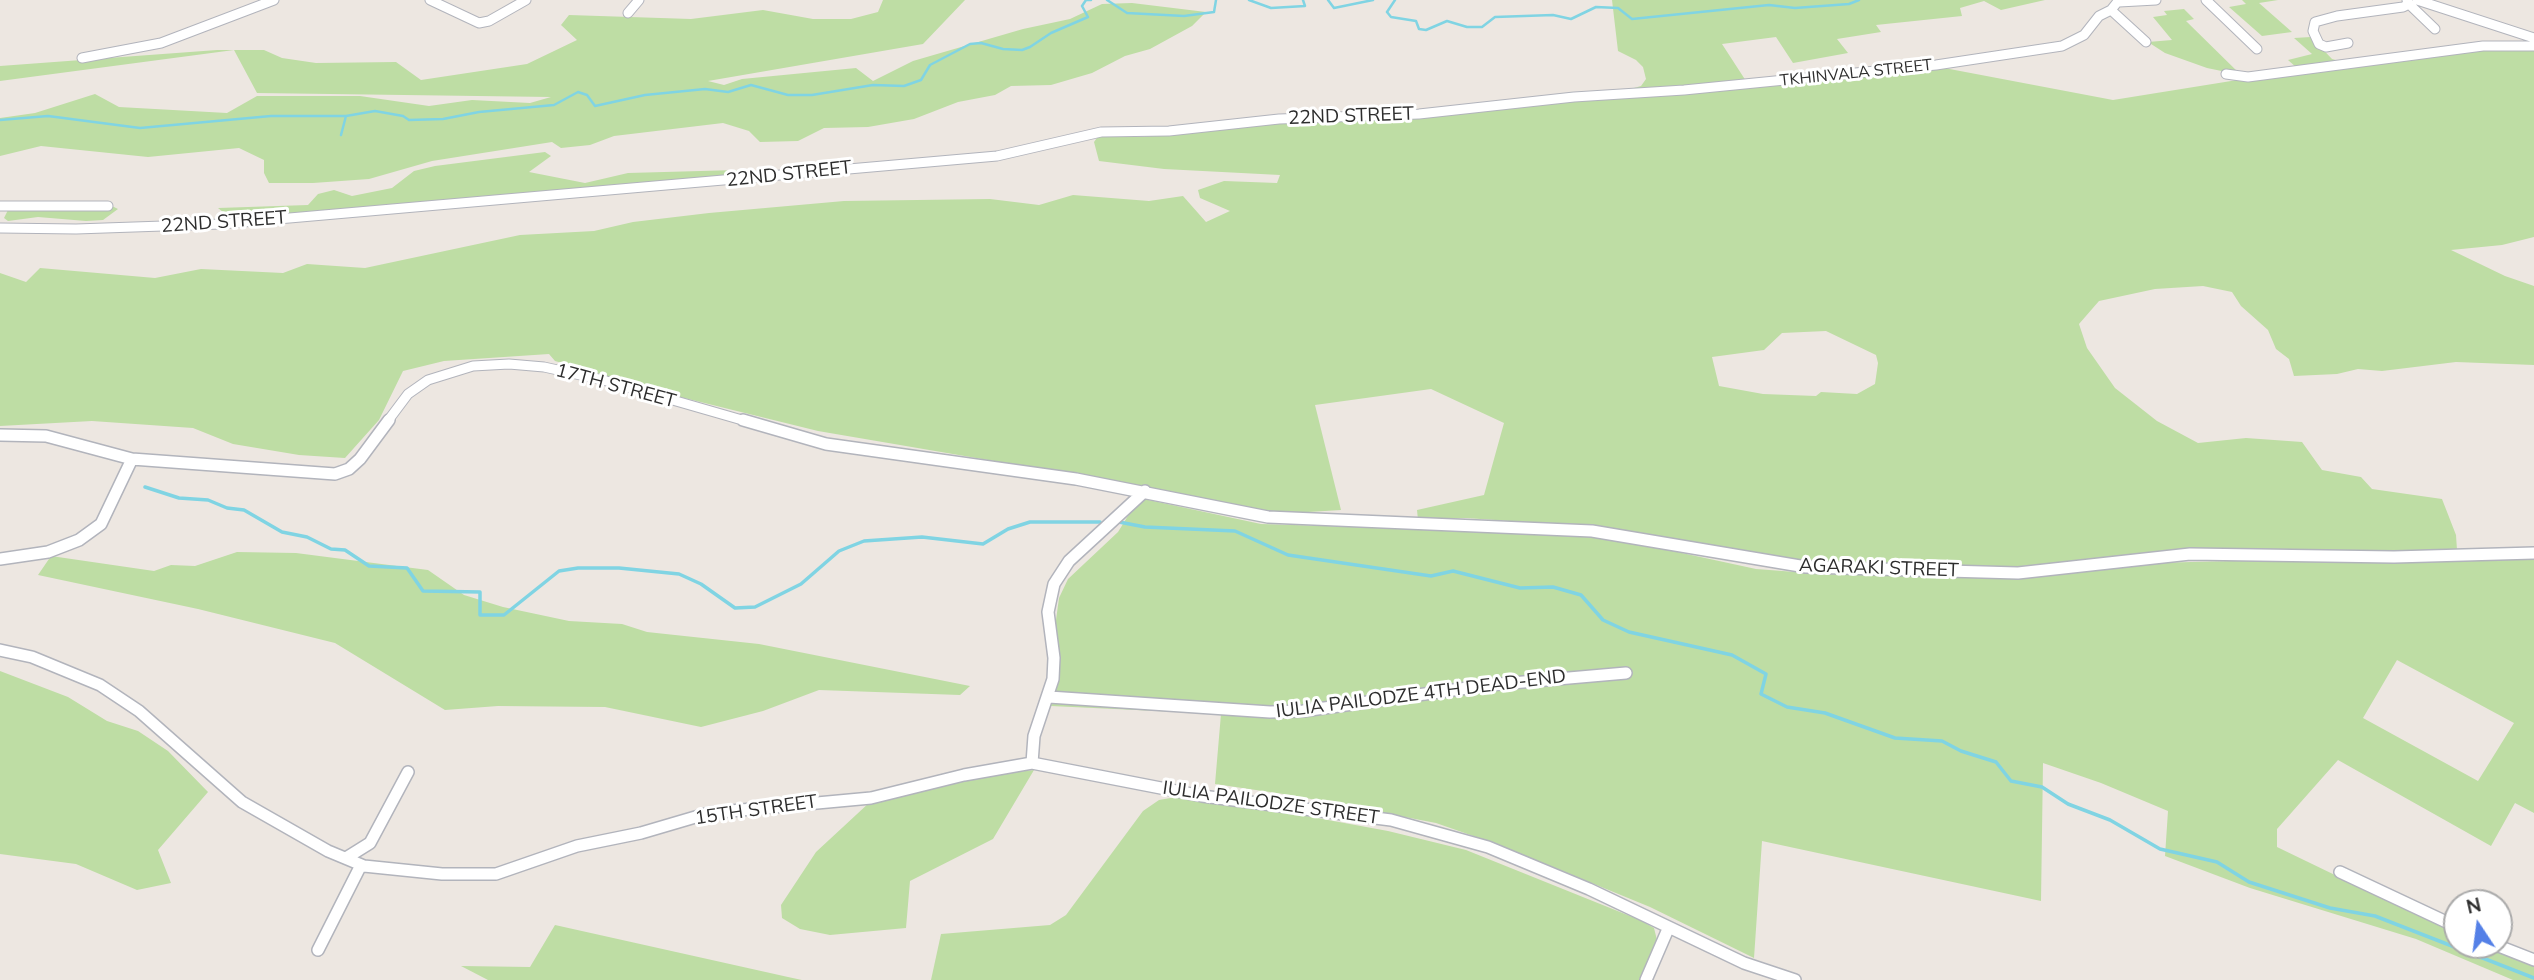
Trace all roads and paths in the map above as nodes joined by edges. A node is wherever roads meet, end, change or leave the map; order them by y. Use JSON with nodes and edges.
{"nodes":[{"id":1,"x":274,"y":0,"type":"edge"},
{"id":2,"x":430,"y":0,"type":"edge"},
{"id":3,"x":526,"y":0,"type":"edge"},
{"id":4,"x":639,"y":0,"type":"edge"},
{"id":5,"x":2155,"y":0,"type":"edge"},
{"id":6,"x":2206,"y":0,"type":"edge"},
{"id":7,"x":2119,"y":1,"type":"edge"},
{"id":8,"x":2411,"y":1,"type":"edge"},
{"id":9,"x":2111,"y":10,"type":"junction"},
{"id":10,"x":628,"y":13,"type":"dead end"},
{"id":11,"x":2435,"y":29,"type":"dead end"},
{"id":12,"x":2534,"y":38,"type":"edge"},
{"id":13,"x":2146,"y":41,"type":"dead end"},
{"id":14,"x":2348,"y":43,"type":"dead end"},
{"id":15,"x":2534,"y":46,"type":"edge"},
{"id":16,"x":2258,"y":49,"type":"dead end"},
{"id":17,"x":82,"y":58,"type":"dead end"},
{"id":18,"x":2226,"y":74,"type":"dead end"},
{"id":19,"x":1574,"y":97,"type":"joint"},
{"id":20,"x":0,"y":206,"type":"edge"},
{"id":21,"x":108,"y":206,"type":"dead end"},
{"id":22,"x":0,"y":228,"type":"edge"},
{"id":23,"x":0,"y":435,"type":"edge"},
{"id":24,"x":132,"y":459,"type":"junction"},
{"id":25,"x":1145,"y":491,"type":"junction"},
{"id":26,"x":2534,"y":553,"type":"edge"},
{"id":27,"x":0,"y":559,"type":"edge"},
{"id":28,"x":0,"y":650,"type":"edge"},
{"id":29,"x":1626,"y":673,"type":"dead end"},
{"id":30,"x":1049,"y":698,"type":"junction"},
{"id":31,"x":1031,"y":763,"type":"junction"},
{"id":32,"x":408,"y":772,"type":"dead end"},
{"id":33,"x":346,"y":858,"type":"junction"},
{"id":34,"x":361,"y":864,"type":"junction"},
{"id":35,"x":2340,"y":872,"type":"dead end"},
{"id":36,"x":2443,"y":920,"type":"edge"},
{"id":37,"x":1668,"y":929,"type":"junction"},
{"id":38,"x":318,"y":950,"type":"dead end"},
{"id":39,"x":2513,"y":952,"type":"edge"},
{"id":40,"x":2534,"y":960,"type":"edge"},
{"id":41,"x":1646,"y":980,"type":"edge"},
{"id":42,"x":1795,"y":980,"type":"edge"}],
"edges":[{"from":1,"to":17,"type":"street"},
{"from":2,"to":3,"type":"street"},
{"from":4,"to":10,"type":"street"},
{"from":5,"to":7,"type":"street"},
{"from":6,"to":16,"type":"street"},
{"from":7,"to":9,"type":"street","name":"TKHINVALA STREET"},
{"from":8,"to":11,"type":"street"},
{"from":8,"to":12,"type":"street"},
{"from":8,"to":14,"type":"street"},
{"from":9,"to":13,"type":"street"},
{"from":9,"to":19,"type":"street","name":"TKHINVALA STREET"},
{"from":15,"to":18,"type":"street"},
{"from":19,"to":22,"type":"street","name":"22ND STREET"},
{"from":20,"to":21,"type":"street"},
{"from":23,"to":24,"type":"street","name":"17TH STREET"},
{"from":24,"to":25,"type":"street","name":"17TH STREET"},
{"from":24,"to":27,"type":"street"},
{"from":25,"to":26,"type":"street","name":"AGARAKI STREET"},
{"from":25,"to":30,"type":"street"},
{"from":28,"to":33,"type":"street","name":"15TH STREET"},
{"from":29,"to":30,"type":"street","name":"IULIA PAILODZE 4TH DEAD-END"},
{"from":30,"to":31,"type":"street"},
{"from":31,"to":34,"type":"street","name":"15TH STREET"},
{"from":31,"to":37,"type":"street","name":"IULIA PAILODZE STREET"},
{"from":32,"to":33,"type":"street"},
{"from":33,"to":34,"type":"street","name":"15TH STREET"},
{"from":34,"to":38,"type":"street"},
{"from":35,"to":36,"type":"street"},
{"from":37,"to":41,"type":"street"},
{"from":37,"to":42,"type":"street","name":"IULIA PAILODZE STREET"},
{"from":39,"to":40,"type":"street"}]}
